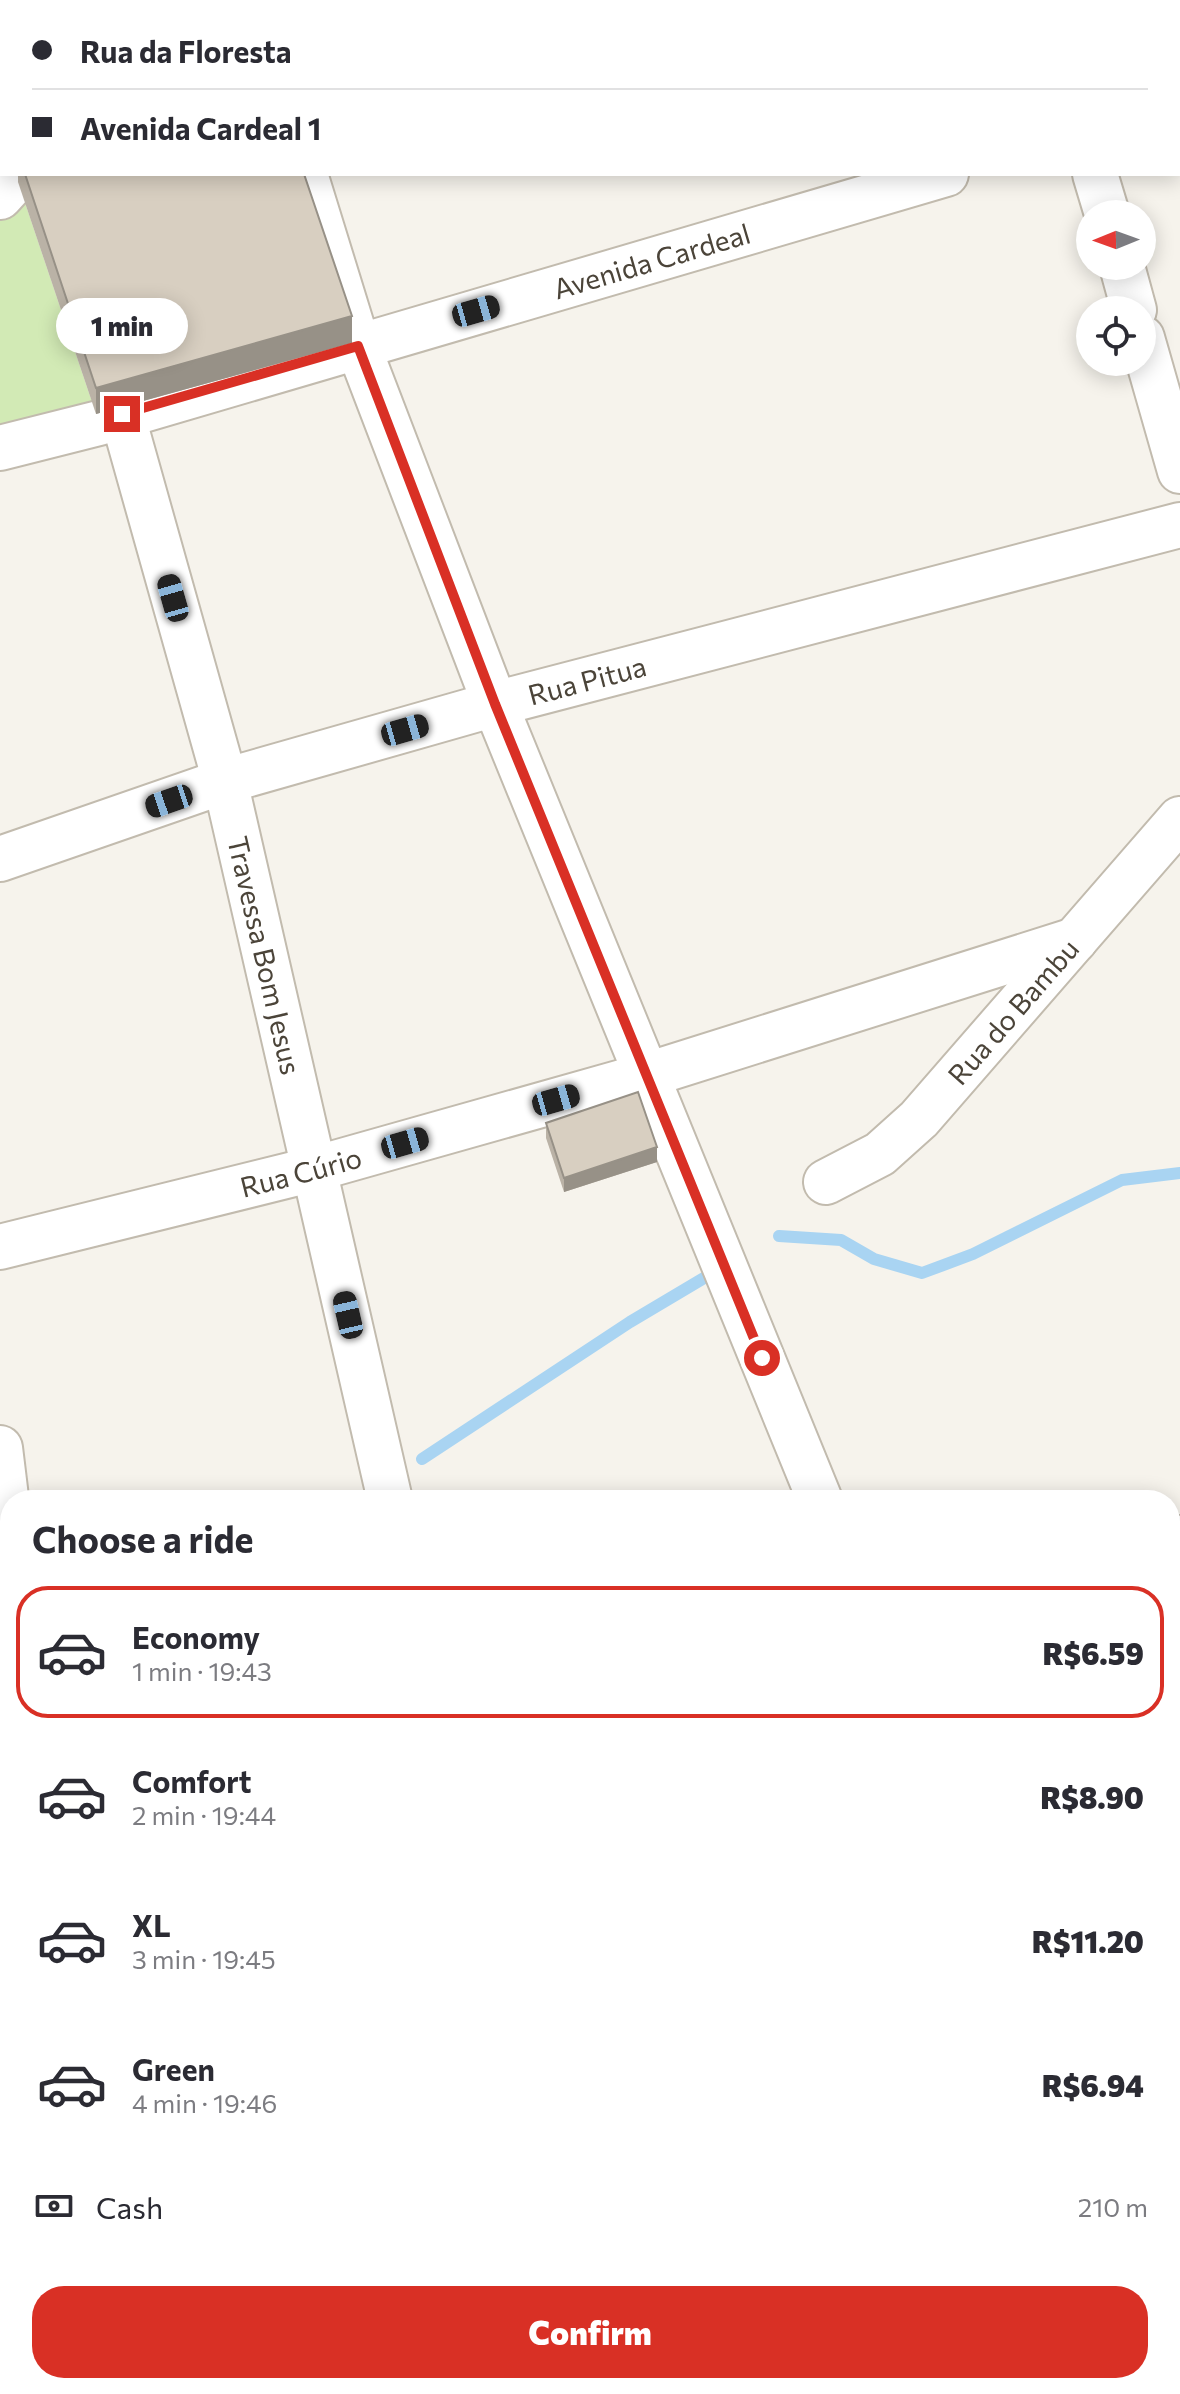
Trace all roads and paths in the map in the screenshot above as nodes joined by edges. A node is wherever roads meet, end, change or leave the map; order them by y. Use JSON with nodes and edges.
{"nodes":[{"id":1,"x":19,"y":176,"type":"edge"},
{"id":2,"x":306,"y":176,"type":"edge"},
{"id":3,"x":939,"y":176,"type":"edge"},
{"id":4,"x":1096,"y":176,"type":"edge"},
{"id":5,"x":0,"y":197,"type":"edge"},
{"id":6,"x":1103,"y":200,"type":"edge"},
{"id":7,"x":358,"y":346,"type":"junction"},
{"id":8,"x":1153,"y":376,"type":"edge"},
{"id":9,"x":122,"y":414,"type":"junction"},
{"id":10,"x":0,"y":448,"type":"edge"},
{"id":11,"x":1180,"y":471,"type":"edge"},
{"id":12,"x":1180,"y":525,"type":"edge"},
{"id":13,"x":495,"y":704,"type":"junction"},
{"id":14,"x":225,"y":781,"type":"junction"},
{"id":15,"x":1180,"y":819,"type":"edge"},
{"id":16,"x":0,"y":859,"type":"edge"},
{"id":17,"x":1075,"y":940,"type":"junction"},
{"id":18,"x":647,"y":1075,"type":"junction"},
{"id":19,"x":314,"y":1169,"type":"junction"},
{"id":20,"x":826,"y":1182,"type":"dead end"},
{"id":21,"x":0,"y":1247,"type":"edge"},
{"id":22,"x":0,"y":1448,"type":"edge"},
{"id":23,"x":5,"y":1490,"type":"edge"},
{"id":24,"x":388,"y":1490,"type":"edge"},
{"id":25,"x":816,"y":1490,"type":"edge"}],
"edges":[{"from":1,"to":5,"type":"street"},
{"from":2,"to":7,"type":"street"},
{"from":3,"to":7,"type":"street","name":"Avenida Cardeal"},
{"from":4,"to":6,"type":"street"},
{"from":7,"to":9,"type":"street","name":"Avenida Cardeal"},
{"from":7,"to":13,"type":"street"},
{"from":8,"to":11,"type":"street"},
{"from":9,"to":10,"type":"street","name":"Avenida Cardeal"},
{"from":9,"to":14,"type":"street","name":"Travessa Bom Jesus"},
{"from":12,"to":13,"type":"street","name":"Rua Pitua"},
{"from":13,"to":14,"type":"street","name":"Rua Pitua"},
{"from":13,"to":18,"type":"street"},
{"from":14,"to":16,"type":"street","name":"Rua Pitua"},
{"from":14,"to":19,"type":"street","name":"Travessa Bom Jesus"},
{"from":15,"to":17,"type":"street","name":"Rua do Bambu"},
{"from":17,"to":18,"type":"street","name":"Rua Cúrio"},
{"from":17,"to":20,"type":"street","name":"Rua do Bambu"},
{"from":18,"to":19,"type":"street","name":"Rua Cúrio"},
{"from":18,"to":25,"type":"street"},
{"from":19,"to":21,"type":"street","name":"Rua Cúrio"},
{"from":19,"to":24,"type":"street","name":"Travessa Bom Jesus"},
{"from":22,"to":23,"type":"street"}]}
